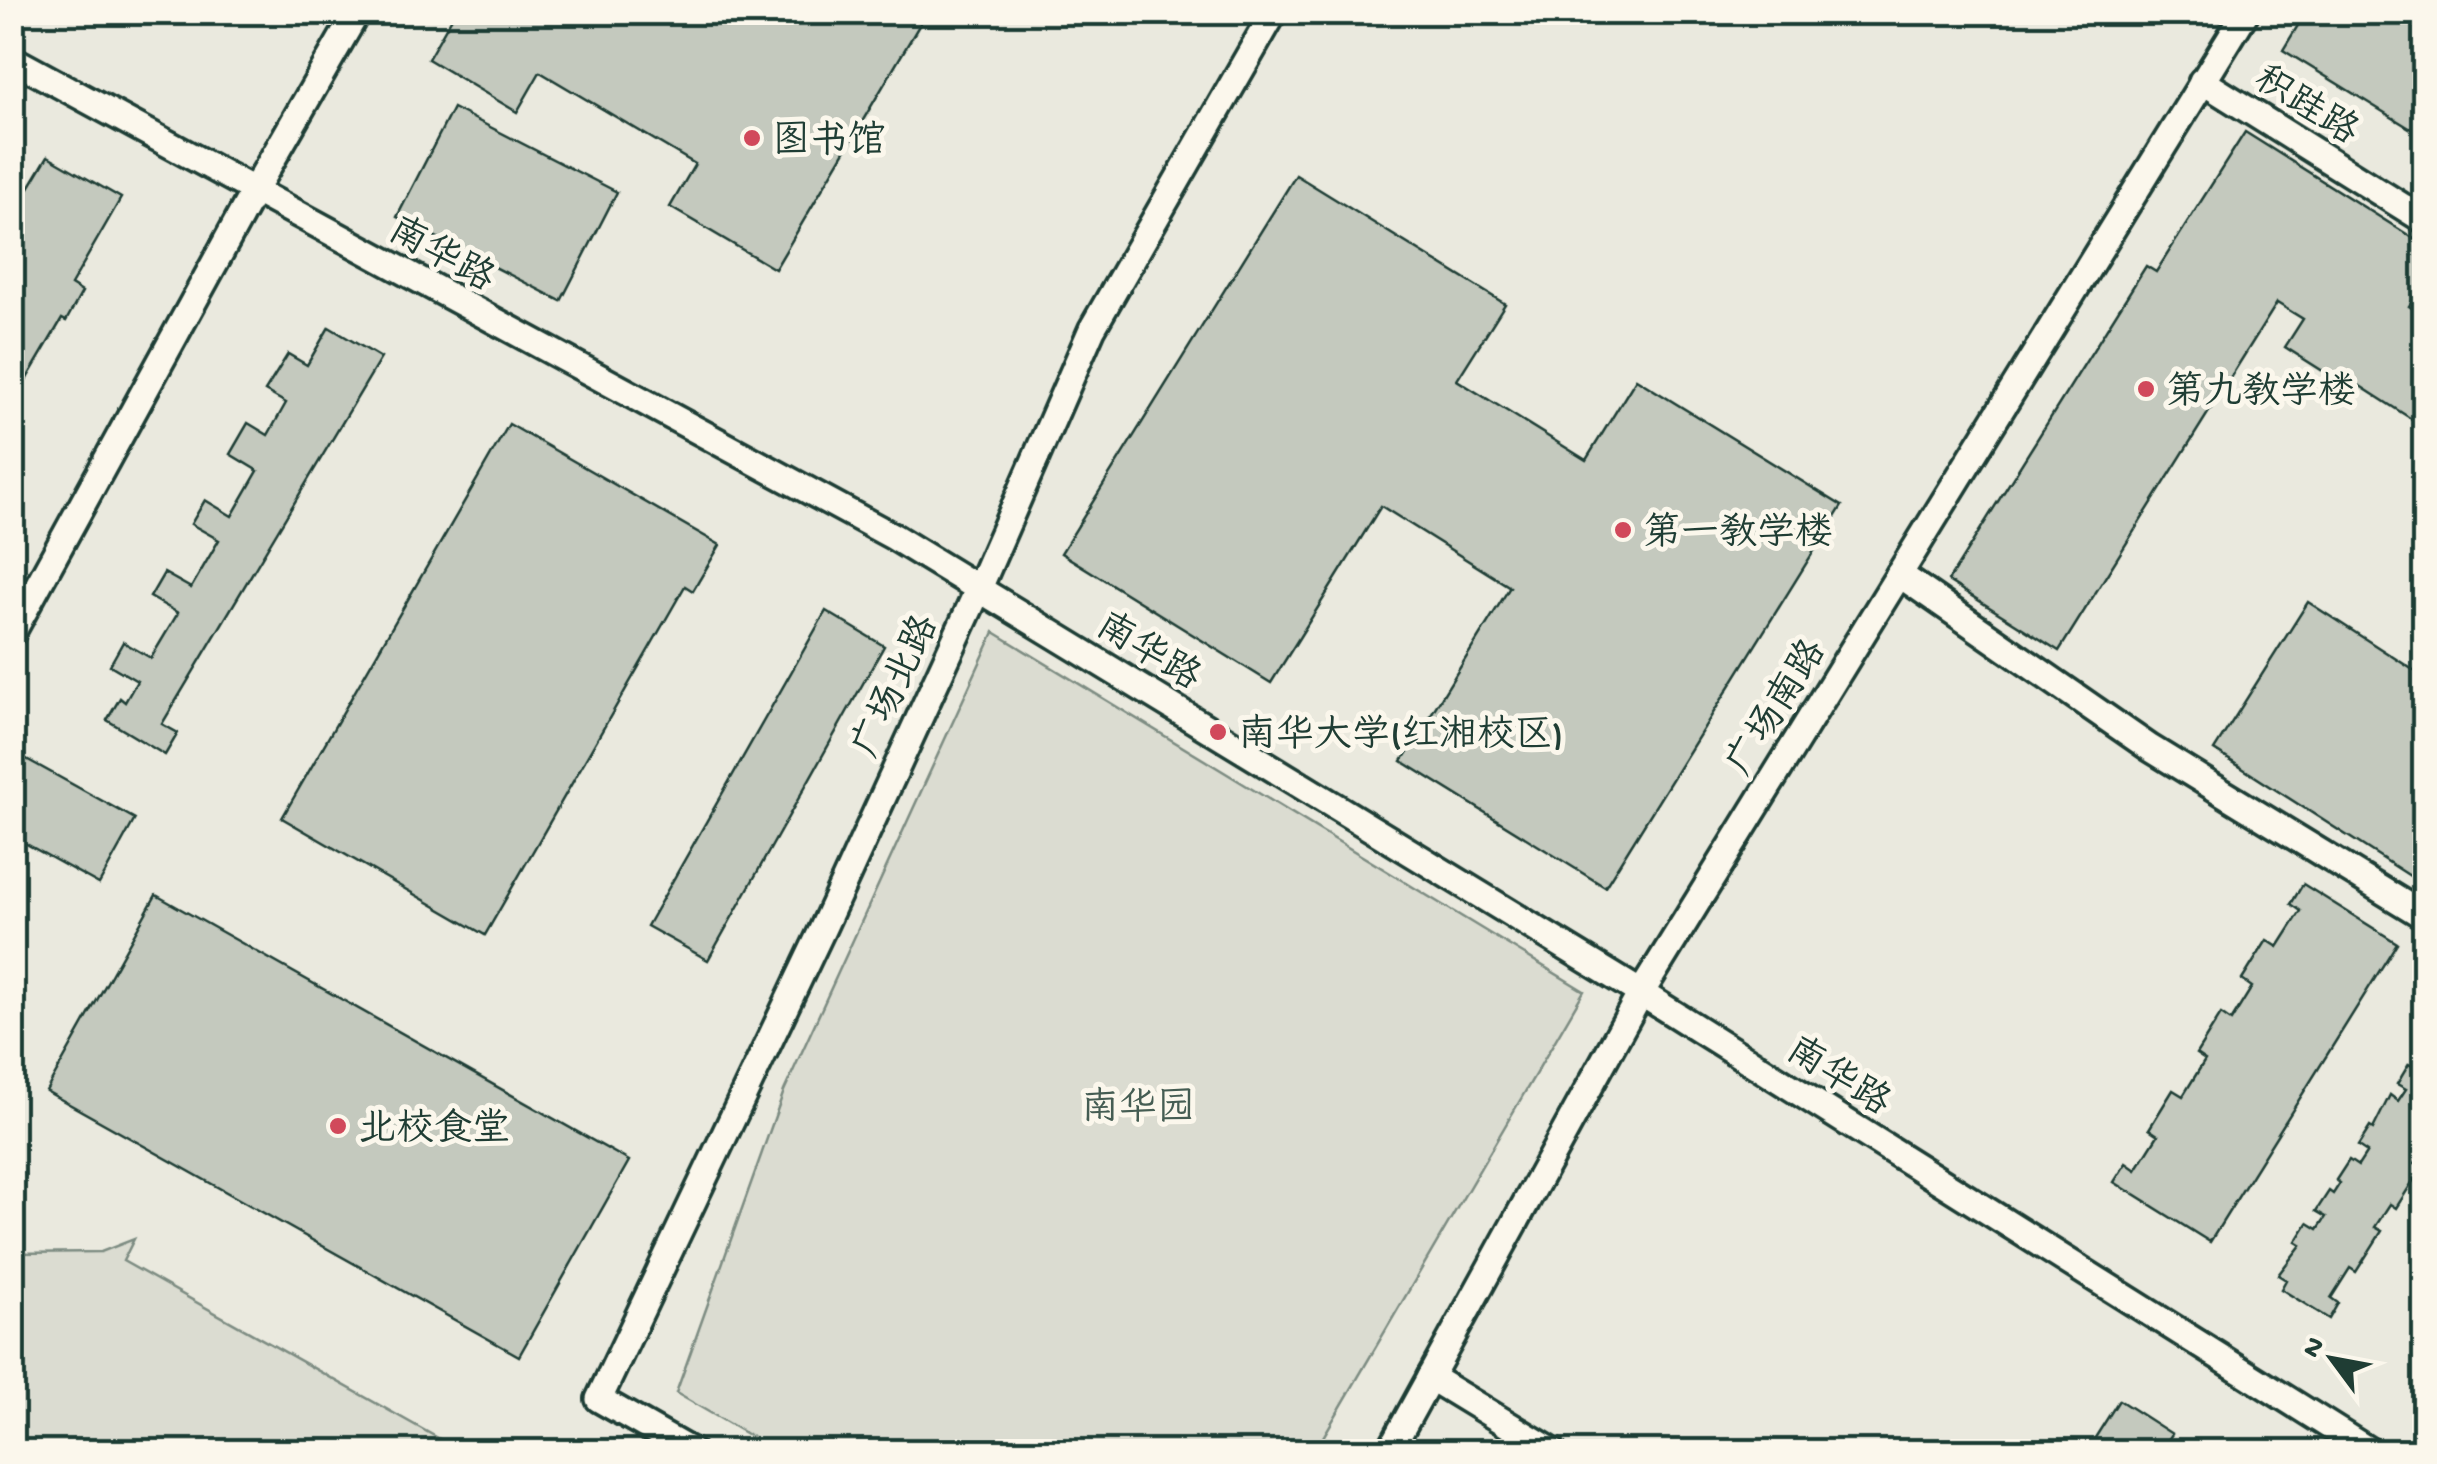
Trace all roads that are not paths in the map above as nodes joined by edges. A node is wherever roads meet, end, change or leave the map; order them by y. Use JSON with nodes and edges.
{"nodes":[{"id":1,"x":357,"y":12,"type":"edge"},
{"id":2,"x":1274,"y":12,"type":"edge"},
{"id":3,"x":2246,"y":12,"type":"edge"},
{"id":4,"x":12,"y":59,"type":"edge"},
{"id":5,"x":2202,"y":82,"type":"junction"},
{"id":6,"x":254,"y":191,"type":"junction"},
{"id":7,"x":2424,"y":220,"type":"edge"},
{"id":8,"x":1899,"y":574,"type":"junction"},
{"id":9,"x":979,"y":588,"type":"junction"},
{"id":10,"x":12,"y":632,"type":"edge"},
{"id":11,"x":2424,"y":916,"type":"edge"},
{"id":12,"x":1642,"y":993,"type":"junction"},
{"id":13,"x":1430,"y":1377,"type":"junction"},
{"id":14,"x":692,"y":1452,"type":"edge"},
{"id":15,"x":1390,"y":1452,"type":"edge"},
{"id":16,"x":1553,"y":1452,"type":"edge"},
{"id":17,"x":2370,"y":1452,"type":"edge"}],
"edges":[{"from":1,"to":6,"type":"lane"},
{"from":2,"to":9,"type":"lane","name":"广场北路"},
{"from":3,"to":5,"type":"lane","name":"广场南路"},
{"from":4,"to":6,"type":"lane","name":"南华路"},
{"from":5,"to":7,"type":"lane","name":"积跬路"},
{"from":5,"to":8,"type":"lane","name":"广场南路"},
{"from":6,"to":9,"type":"lane","name":"南华路"},
{"from":6,"to":10,"type":"lane"},
{"from":8,"to":11,"type":"lane"},
{"from":8,"to":12,"type":"lane","name":"广场南路"},
{"from":9,"to":12,"type":"lane","name":"南华路"},
{"from":9,"to":14,"type":"lane","name":"广场北路"},
{"from":12,"to":13,"type":"lane","name":"广场南路"},
{"from":12,"to":17,"type":"lane","name":"南华路"},
{"from":13,"to":15,"type":"lane","name":"广场南路"},
{"from":13,"to":16,"type":"lane"}]}
